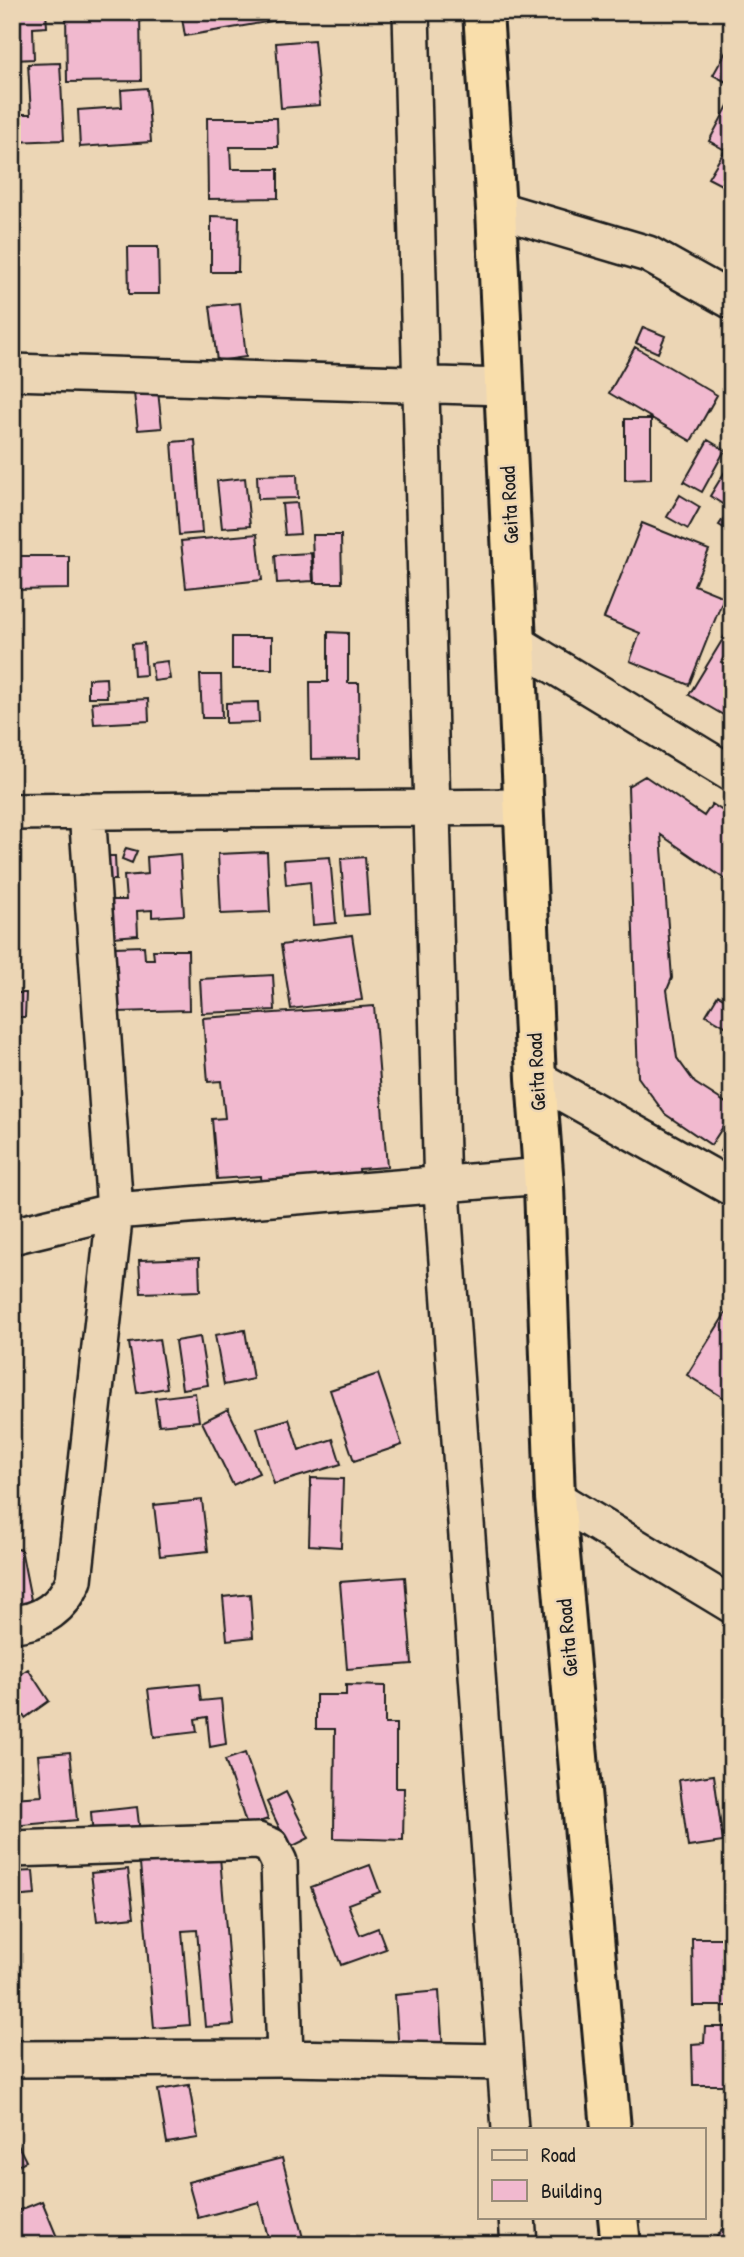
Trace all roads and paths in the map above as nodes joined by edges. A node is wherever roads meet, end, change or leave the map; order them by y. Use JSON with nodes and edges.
{"nodes":[{"id":1,"x":411,"y":12,"type":"edge"},
{"id":2,"x":483,"y":12,"type":"edge"},
{"id":3,"x":496,"y":209,"type":"junction"},
{"id":4,"x":732,"y":301,"type":"edge"},
{"id":5,"x":12,"y":372,"type":"edge"},
{"id":6,"x":419,"y":386,"type":"junction"},
{"id":7,"x":504,"y":387,"type":"junction"},
{"id":8,"x":515,"y":642,"type":"junction"},
{"id":9,"x":732,"y":774,"type":"edge"},
{"id":10,"x":430,"y":807,"type":"junction"},
{"id":11,"x":524,"y":807,"type":"junction"},
{"id":12,"x":87,"y":811,"type":"junction"},
{"id":13,"x":12,"y":812,"type":"edge"},
{"id":14,"x":536,"y":1078,"type":"junction"},
{"id":15,"x":543,"y":1175,"type":"junction"},
{"id":16,"x":442,"y":1183,"type":"junction"},
{"id":17,"x":732,"y":1188,"type":"edge"},
{"id":18,"x":115,"y":1211,"type":"junction"},
{"id":19,"x":12,"y":1236,"type":"edge"},
{"id":20,"x":555,"y":1498,"type":"junction"},
{"id":21,"x":732,"y":1605,"type":"edge"},
{"id":22,"x":12,"y":1623,"type":"edge"},
{"id":23,"x":12,"y":1849,"type":"edge"},
{"id":24,"x":285,"y":2058,"type":"junction"},
{"id":25,"x":12,"y":2059,"type":"edge"},
{"id":26,"x":505,"y":2062,"type":"junction"},
{"id":27,"x":510,"y":2128,"type":"edge"},
{"id":28,"x":611,"y":2128,"type":"edge"},
{"id":29,"x":517,"y":2218,"type":"edge"},
{"id":30,"x":618,"y":2218,"type":"edge"},
{"id":31,"x":519,"y":2245,"type":"edge"},
{"id":32,"x":621,"y":2245,"type":"edge"}],
"edges":[{"from":1,"to":6,"type":"street"},
{"from":2,"to":3,"type":"highway","name":"Geita Road"},
{"from":3,"to":4,"type":"street"},
{"from":3,"to":7,"type":"highway","name":"Geita Road"},
{"from":5,"to":6,"type":"street"},
{"from":6,"to":7,"type":"street"},
{"from":6,"to":10,"type":"street"},
{"from":7,"to":8,"type":"highway","name":"Geita Road"},
{"from":8,"to":9,"type":"street"},
{"from":8,"to":11,"type":"highway","name":"Geita Road"},
{"from":10,"to":11,"type":"street"},
{"from":10,"to":12,"type":"street"},
{"from":10,"to":16,"type":"street"},
{"from":11,"to":14,"type":"highway","name":"Geita Road"},
{"from":12,"to":13,"type":"street"},
{"from":12,"to":18,"type":"street"},
{"from":14,"to":15,"type":"highway","name":"Geita Road"},
{"from":14,"to":17,"type":"street"},
{"from":15,"to":16,"type":"street"},
{"from":15,"to":20,"type":"highway","name":"Geita Road"},
{"from":16,"to":18,"type":"street"},
{"from":16,"to":26,"type":"street"},
{"from":18,"to":19,"type":"street"},
{"from":18,"to":22,"type":"street"},
{"from":20,"to":21,"type":"street"},
{"from":20,"to":28,"type":"highway","name":"Geita Road"},
{"from":23,"to":24,"type":"street"},
{"from":24,"to":25,"type":"street"},
{"from":24,"to":26,"type":"street"},
{"from":26,"to":27,"type":"street"},
{"from":29,"to":31,"type":"street"},
{"from":30,"to":32,"type":"highway"}]}
